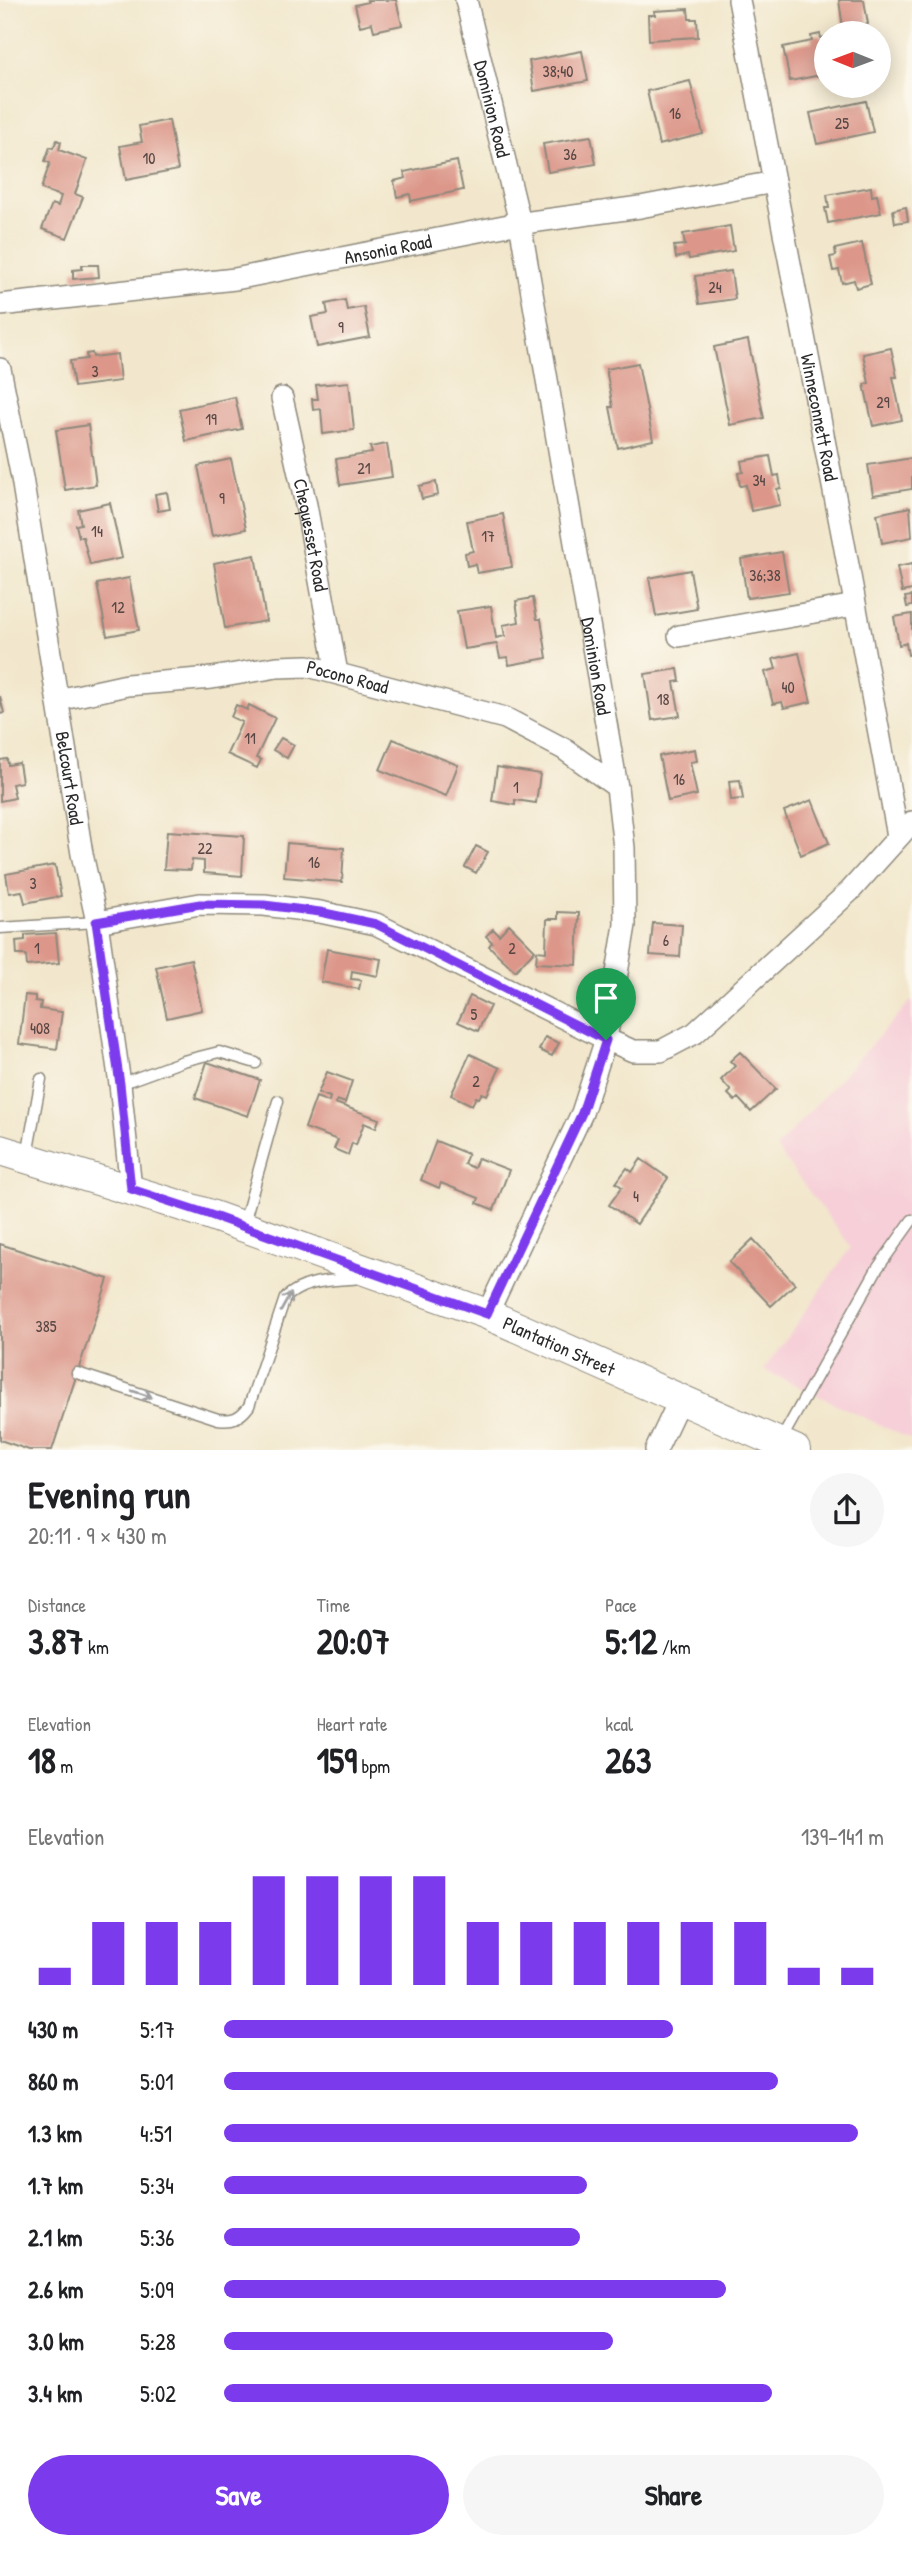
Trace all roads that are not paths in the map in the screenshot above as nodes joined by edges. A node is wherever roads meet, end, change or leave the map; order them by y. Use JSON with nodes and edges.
{"nodes":[{"id":1,"x":466,"y":0,"type":"edge"},
{"id":2,"x":740,"y":0,"type":"edge"},
{"id":3,"x":774,"y":182,"type":"junction"},
{"id":4,"x":520,"y":223,"type":"junction"},
{"id":5,"x":0,"y":304,"type":"edge"},
{"id":6,"x":0,"y":369,"type":"edge"},
{"id":7,"x":282,"y":398,"type":"dead end"},
{"id":8,"x":855,"y":605,"type":"junction"},
{"id":9,"x":679,"y":636,"type":"dead end"},
{"id":10,"x":337,"y":673,"type":"junction"},
{"id":11,"x":58,"y":700,"type":"junction"},
{"id":12,"x":617,"y":787,"type":"junction"},
{"id":13,"x":905,"y":829,"type":"edge"},
{"id":14,"x":96,"y":922,"type":"junction"},
{"id":15,"x":0,"y":928,"type":"edge"},
{"id":16,"x":606,"y":1040,"type":"junction"},
{"id":17,"x":256,"y":1063,"type":"dead end"},
{"id":18,"x":41,"y":1079,"type":"dead end"},
{"id":19,"x":120,"y":1084,"type":"junction"},
{"id":20,"x":278,"y":1101,"type":"dead end"},
{"id":21,"x":13,"y":1154,"type":"edge"},
{"id":22,"x":131,"y":1189,"type":"junction"},
{"id":23,"x":912,"y":1220,"type":"edge"},
{"id":24,"x":243,"y":1226,"type":"junction"},
{"id":25,"x":383,"y":1277,"type":"junction"},
{"id":26,"x":487,"y":1314,"type":"junction"},
{"id":27,"x":77,"y":1373,"type":"dead end"},
{"id":28,"x":680,"y":1399,"type":"junction"},
{"id":29,"x":788,"y":1446,"type":"edge"},
{"id":30,"x":656,"y":1450,"type":"edge"}],
"edges":[{"from":1,"to":4,"type":"street","name":"Dominion Road"},
{"from":2,"to":3,"type":"street","name":"Winneconnett Road"},
{"from":3,"to":4,"type":"street","name":"Ansonia Road"},
{"from":3,"to":8,"type":"street","name":"Winneconnett Road"},
{"from":4,"to":5,"type":"street","name":"Ansonia Road"},
{"from":4,"to":12,"type":"street","name":"Dominion Road"},
{"from":6,"to":11,"type":"street","name":"Belcourt Road"},
{"from":7,"to":10,"type":"street","name":"Chequesset Road"},
{"from":8,"to":9,"type":"street"},
{"from":8,"to":13,"type":"street","name":"Winneconnett Road"},
{"from":10,"to":11,"type":"street","name":"Pocono Road"},
{"from":10,"to":12,"type":"street","name":"Pocono Road"},
{"from":11,"to":14,"type":"street","name":"Belcourt Road"},
{"from":12,"to":16,"type":"street","name":"Dominion Road"},
{"from":13,"to":16,"type":"street"},
{"from":14,"to":15,"type":"lane"},
{"from":14,"to":16,"type":"street"},
{"from":14,"to":19,"type":"street","name":"Belcourt Road"},
{"from":16,"to":26,"type":"street","name":"Dominion Road"},
{"from":17,"to":19,"type":"lane"},
{"from":18,"to":21,"type":"lane"},
{"from":19,"to":22,"type":"street","name":"Belcourt Road"},
{"from":20,"to":24,"type":"lane"},
{"from":21,"to":22,"type":"main road","name":"Plantation Street"},
{"from":22,"to":24,"type":"main road","name":"Plantation Street"},
{"from":23,"to":29,"type":"lane"},
{"from":24,"to":25,"type":"main road","name":"Plantation Street"},
{"from":25,"to":26,"type":"main road","name":"Plantation Street"},
{"from":27,"to":25,"type":"lane","one_way":true},
{"from":26,"to":28,"type":"main road","name":"Plantation Street"},
{"from":28,"to":29,"type":"main road","name":"Plantation Street"},
{"from":28,"to":30,"type":"street"}]}
